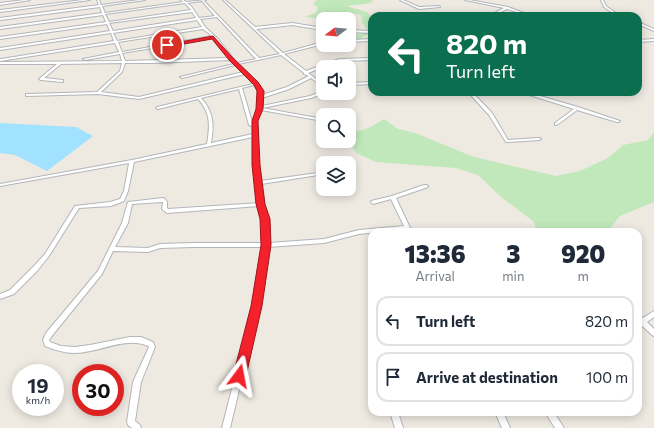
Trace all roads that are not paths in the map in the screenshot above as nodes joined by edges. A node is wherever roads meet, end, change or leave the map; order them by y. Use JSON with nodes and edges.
{"nodes":[{"id":1,"x":29,"y":0,"type":"edge"},
{"id":2,"x":89,"y":0,"type":"edge"},
{"id":3,"x":98,"y":0,"type":"edge"},
{"id":4,"x":144,"y":0,"type":"edge"},
{"id":5,"x":182,"y":0,"type":"edge"},
{"id":6,"x":202,"y":0,"type":"edge"},
{"id":7,"x":205,"y":0,"type":"edge"},
{"id":8,"x":224,"y":0,"type":"edge"},
{"id":9,"x":401,"y":0,"type":"edge"},
{"id":10,"x":466,"y":0,"type":"edge"},
{"id":11,"x":602,"y":0,"type":"edge"},
{"id":12,"x":185,"y":3,"type":"junction"},
{"id":13,"x":0,"y":4,"type":"edge"},
{"id":14,"x":101,"y":6,"type":"junction"},
{"id":15,"x":439,"y":7,"type":"dead end"},
{"id":16,"x":507,"y":8,"type":"junction"},
{"id":17,"x":0,"y":11,"type":"edge"},
{"id":18,"x":192,"y":11,"type":"junction"},
{"id":19,"x":498,"y":12,"type":"edge"},
{"id":20,"x":519,"y":12,"type":"edge"},
{"id":21,"x":613,"y":12,"type":"edge"},
{"id":22,"x":104,"y":14,"type":"junction"},
{"id":23,"x":217,"y":16,"type":"junction"},
{"id":24,"x":198,"y":18,"type":"junction"},
{"id":25,"x":0,"y":19,"type":"edge"},
{"id":26,"x":108,"y":23,"type":"junction"},
{"id":27,"x":642,"y":25,"type":"edge"},
{"id":28,"x":0,"y":28,"type":"edge"},
{"id":29,"x":204,"y":28,"type":"junction"},
{"id":30,"x":254,"y":28,"type":"junction"},
{"id":31,"x":316,"y":28,"type":"edge"},
{"id":32,"x":654,"y":30,"type":"edge"},
{"id":33,"x":356,"y":31,"type":"edge"},
{"id":34,"x":111,"y":32,"type":"junction"},
{"id":35,"x":368,"y":32,"type":"edge"},
{"id":36,"x":213,"y":37,"type":"junction"},
{"id":37,"x":0,"y":38,"type":"edge"},
{"id":38,"x":368,"y":40,"type":"edge"},
{"id":39,"x":654,"y":40,"type":"edge"},
{"id":40,"x":356,"y":41,"type":"edge"},
{"id":41,"x":115,"y":42,"type":"junction"},
{"id":42,"x":642,"y":42,"type":"edge"},
{"id":43,"x":645,"y":42,"type":"junction"},
{"id":44,"x":654,"y":44,"type":"edge"},
{"id":45,"x":316,"y":45,"type":"edge"},
{"id":46,"x":0,"y":49,"type":"edge"},
{"id":47,"x":120,"y":53,"type":"junction"},
{"id":48,"x":282,"y":54,"type":"junction"},
{"id":49,"x":231,"y":59,"type":"junction"},
{"id":50,"x":258,"y":59,"type":"junction"},
{"id":51,"x":368,"y":59,"type":"edge"},
{"id":52,"x":124,"y":61,"type":"junction"},
{"id":53,"x":0,"y":62,"type":"edge"},
{"id":54,"x":61,"y":62,"type":"junction"},
{"id":55,"x":68,"y":62,"type":"junction"},
{"id":56,"x":236,"y":64,"type":"junction"},
{"id":57,"x":245,"y":73,"type":"junction"},
{"id":58,"x":305,"y":73,"type":"junction"},
{"id":59,"x":182,"y":77,"type":"dead end"},
{"id":60,"x":310,"y":77,"type":"junction"},
{"id":61,"x":62,"y":81,"type":"dead end"},
{"id":62,"x":316,"y":81,"type":"edge"},
{"id":63,"x":256,"y":84,"type":"junction"},
{"id":64,"x":356,"y":84,"type":"edge"},
{"id":65,"x":368,"y":84,"type":"edge"},
{"id":66,"x":240,"y":88,"type":"junction"},
{"id":67,"x":98,"y":93,"type":"junction"},
{"id":68,"x":27,"y":95,"type":"dead end"},
{"id":69,"x":316,"y":95,"type":"edge"},
{"id":70,"x":474,"y":96,"type":"edge"},
{"id":71,"x":536,"y":96,"type":"edge"},
{"id":72,"x":260,"y":97,"type":"junction"},
{"id":73,"x":199,"y":98,"type":"junction"},
{"id":74,"x":158,"y":108,"type":"dead end"},
{"id":75,"x":260,"y":108,"type":"junction"},
{"id":76,"x":577,"y":108,"type":"junction"},
{"id":77,"x":316,"y":119,"type":"edge"},
{"id":78,"x":618,"y":121,"type":"dead end"},
{"id":79,"x":556,"y":124,"type":"dead end"},
{"id":80,"x":251,"y":125,"type":"dead end"},
{"id":81,"x":255,"y":135,"type":"junction"},
{"id":82,"x":539,"y":139,"type":"dead end"},
{"id":83,"x":209,"y":144,"type":"junction"},
{"id":84,"x":132,"y":161,"type":"junction"},
{"id":85,"x":316,"y":174,"type":"edge"},
{"id":86,"x":257,"y":183,"type":"junction"},
{"id":87,"x":0,"y":185,"type":"edge"},
{"id":88,"x":426,"y":186,"type":"dead end"},
{"id":89,"x":393,"y":197,"type":"junction"},
{"id":90,"x":374,"y":202,"type":"dead end"},
{"id":91,"x":261,"y":204,"type":"junction"},
{"id":92,"x":407,"y":228,"type":"edge"},
{"id":93,"x":368,"y":232,"type":"edge"},
{"id":94,"x":266,"y":245,"type":"junction"},
{"id":95,"x":112,"y":249,"type":"junction"},
{"id":96,"x":0,"y":297,"type":"edge"},
{"id":97,"x":654,"y":314,"type":"edge"},
{"id":98,"x":642,"y":319,"type":"edge"},
{"id":99,"x":642,"y":322,"type":"edge"},
{"id":100,"x":654,"y":333,"type":"edge"},
{"id":101,"x":395,"y":416,"type":"edge"},
{"id":102,"x":501,"y":416,"type":"edge"},
{"id":103,"x":552,"y":417,"type":"dead end"},
{"id":104,"x":137,"y":428,"type":"edge"},
{"id":105,"x":226,"y":428,"type":"edge"},
{"id":106,"x":399,"y":428,"type":"edge"},
{"id":107,"x":506,"y":428,"type":"edge"},
{"id":108,"x":560,"y":428,"type":"edge"}],
"edges":[{"from":1,"to":13,"type":"street"},
{"from":2,"to":17,"type":"street"},
{"from":3,"to":14,"type":"street"},
{"from":4,"to":14,"type":"street"},
{"from":5,"to":12,"type":"street"},
{"from":6,"to":7,"type":"street"},
{"from":6,"to":12,"type":"street"},
{"from":6,"to":23,"type":"street"},
{"from":8,"to":30,"type":"street"},
{"from":9,"to":15,"type":"street"},
{"from":10,"to":16,"type":"street"},
{"from":11,"to":21,"type":"street"},
{"from":12,"to":18,"type":"street"},
{"from":12,"to":22,"type":"street"},
{"from":14,"to":22,"type":"street"},
{"from":14,"to":25,"type":"street"},
{"from":16,"to":19,"type":"street"},
{"from":16,"to":20,"type":"street"},
{"from":18,"to":24,"type":"street"},
{"from":18,"to":26,"type":"street"},
{"from":22,"to":26,"type":"street"},
{"from":22,"to":28,"type":"street"},
{"from":23,"to":24,"type":"street"},
{"from":23,"to":50,"type":"street"},
{"from":24,"to":29,"type":"street"},
{"from":24,"to":34,"type":"street"},
{"from":26,"to":34,"type":"street"},
{"from":26,"to":37,"type":"street"},
{"from":27,"to":32,"type":"street"},
{"from":29,"to":36,"type":"street"},
{"from":29,"to":41,"type":"street"},
{"from":30,"to":31,"type":"street"},
{"from":30,"to":48,"type":"street"},
{"from":33,"to":35,"type":"street"},
{"from":34,"to":41,"type":"street"},
{"from":34,"to":46,"type":"street"},
{"from":36,"to":47,"type":"street"},
{"from":36,"to":49,"type":"street"},
{"from":38,"to":40,"type":"street"},
{"from":39,"to":43,"type":"street"},
{"from":41,"to":47,"type":"street"},
{"from":41,"to":53,"type":"street"},
{"from":42,"to":43,"type":"street"},
{"from":43,"to":44,"type":"street"},
{"from":45,"to":48,"type":"street"},
{"from":47,"to":52,"type":"street"},
{"from":47,"to":55,"type":"street"},
{"from":48,"to":50,"type":"street"},
{"from":48,"to":58,"type":"street"},
{"from":49,"to":52,"type":"street"},
{"from":49,"to":56,"type":"street"},
{"from":50,"to":56,"type":"street"},
{"from":51,"to":58,"type":"street"},
{"from":52,"to":55,"type":"street"},
{"from":52,"to":67,"type":"street"},
{"from":53,"to":54,"type":"street"},
{"from":54,"to":55,"type":"street"},
{"from":54,"to":61,"type":"street"},
{"from":56,"to":57,"type":"street"},
{"from":56,"to":59,"type":"street"},
{"from":57,"to":63,"type":"street"},
{"from":57,"to":67,"type":"street"},
{"from":58,"to":60,"type":"street"},
{"from":60,"to":62,"type":"street"},
{"from":60,"to":72,"type":"street"},
{"from":63,"to":66,"type":"street"},
{"from":63,"to":72,"type":"street"},
{"from":64,"to":65,"type":"street"},
{"from":66,"to":73,"type":"street"},
{"from":66,"to":80,"type":"street"},
{"from":67,"to":68,"type":"street"},
{"from":69,"to":75,"type":"street"},
{"from":70,"to":82,"type":"street"},
{"from":71,"to":76,"type":"street"},
{"from":72,"to":75,"type":"street"},
{"from":73,"to":74,"type":"street"},
{"from":73,"to":83,"type":"street"},
{"from":75,"to":77,"type":"street"},
{"from":75,"to":81,"type":"street"},
{"from":76,"to":78,"type":"street"},
{"from":76,"to":79,"type":"street"},
{"from":81,"to":83,"type":"street"},
{"from":81,"to":86,"type":"street"},
{"from":83,"to":84,"type":"street"},
{"from":84,"to":87,"type":"street"},
{"from":84,"to":96,"type":"street"},
{"from":85,"to":86,"type":"street"},
{"from":86,"to":91,"type":"street"},
{"from":88,"to":89,"type":"street"},
{"from":89,"to":90,"type":"street"},
{"from":89,"to":92,"type":"street"},
{"from":91,"to":94,"type":"street"},
{"from":91,"to":95,"type":"street"},
{"from":93,"to":94,"type":"street"},
{"from":94,"to":95,"type":"street"},
{"from":94,"to":105,"type":"street"},
{"from":95,"to":104,"type":"street"},
{"from":97,"to":98,"type":"street"},
{"from":99,"to":100,"type":"street"},
{"from":101,"to":106,"type":"street"},
{"from":102,"to":107,"type":"street"},
{"from":103,"to":108,"type":"street"}]}
